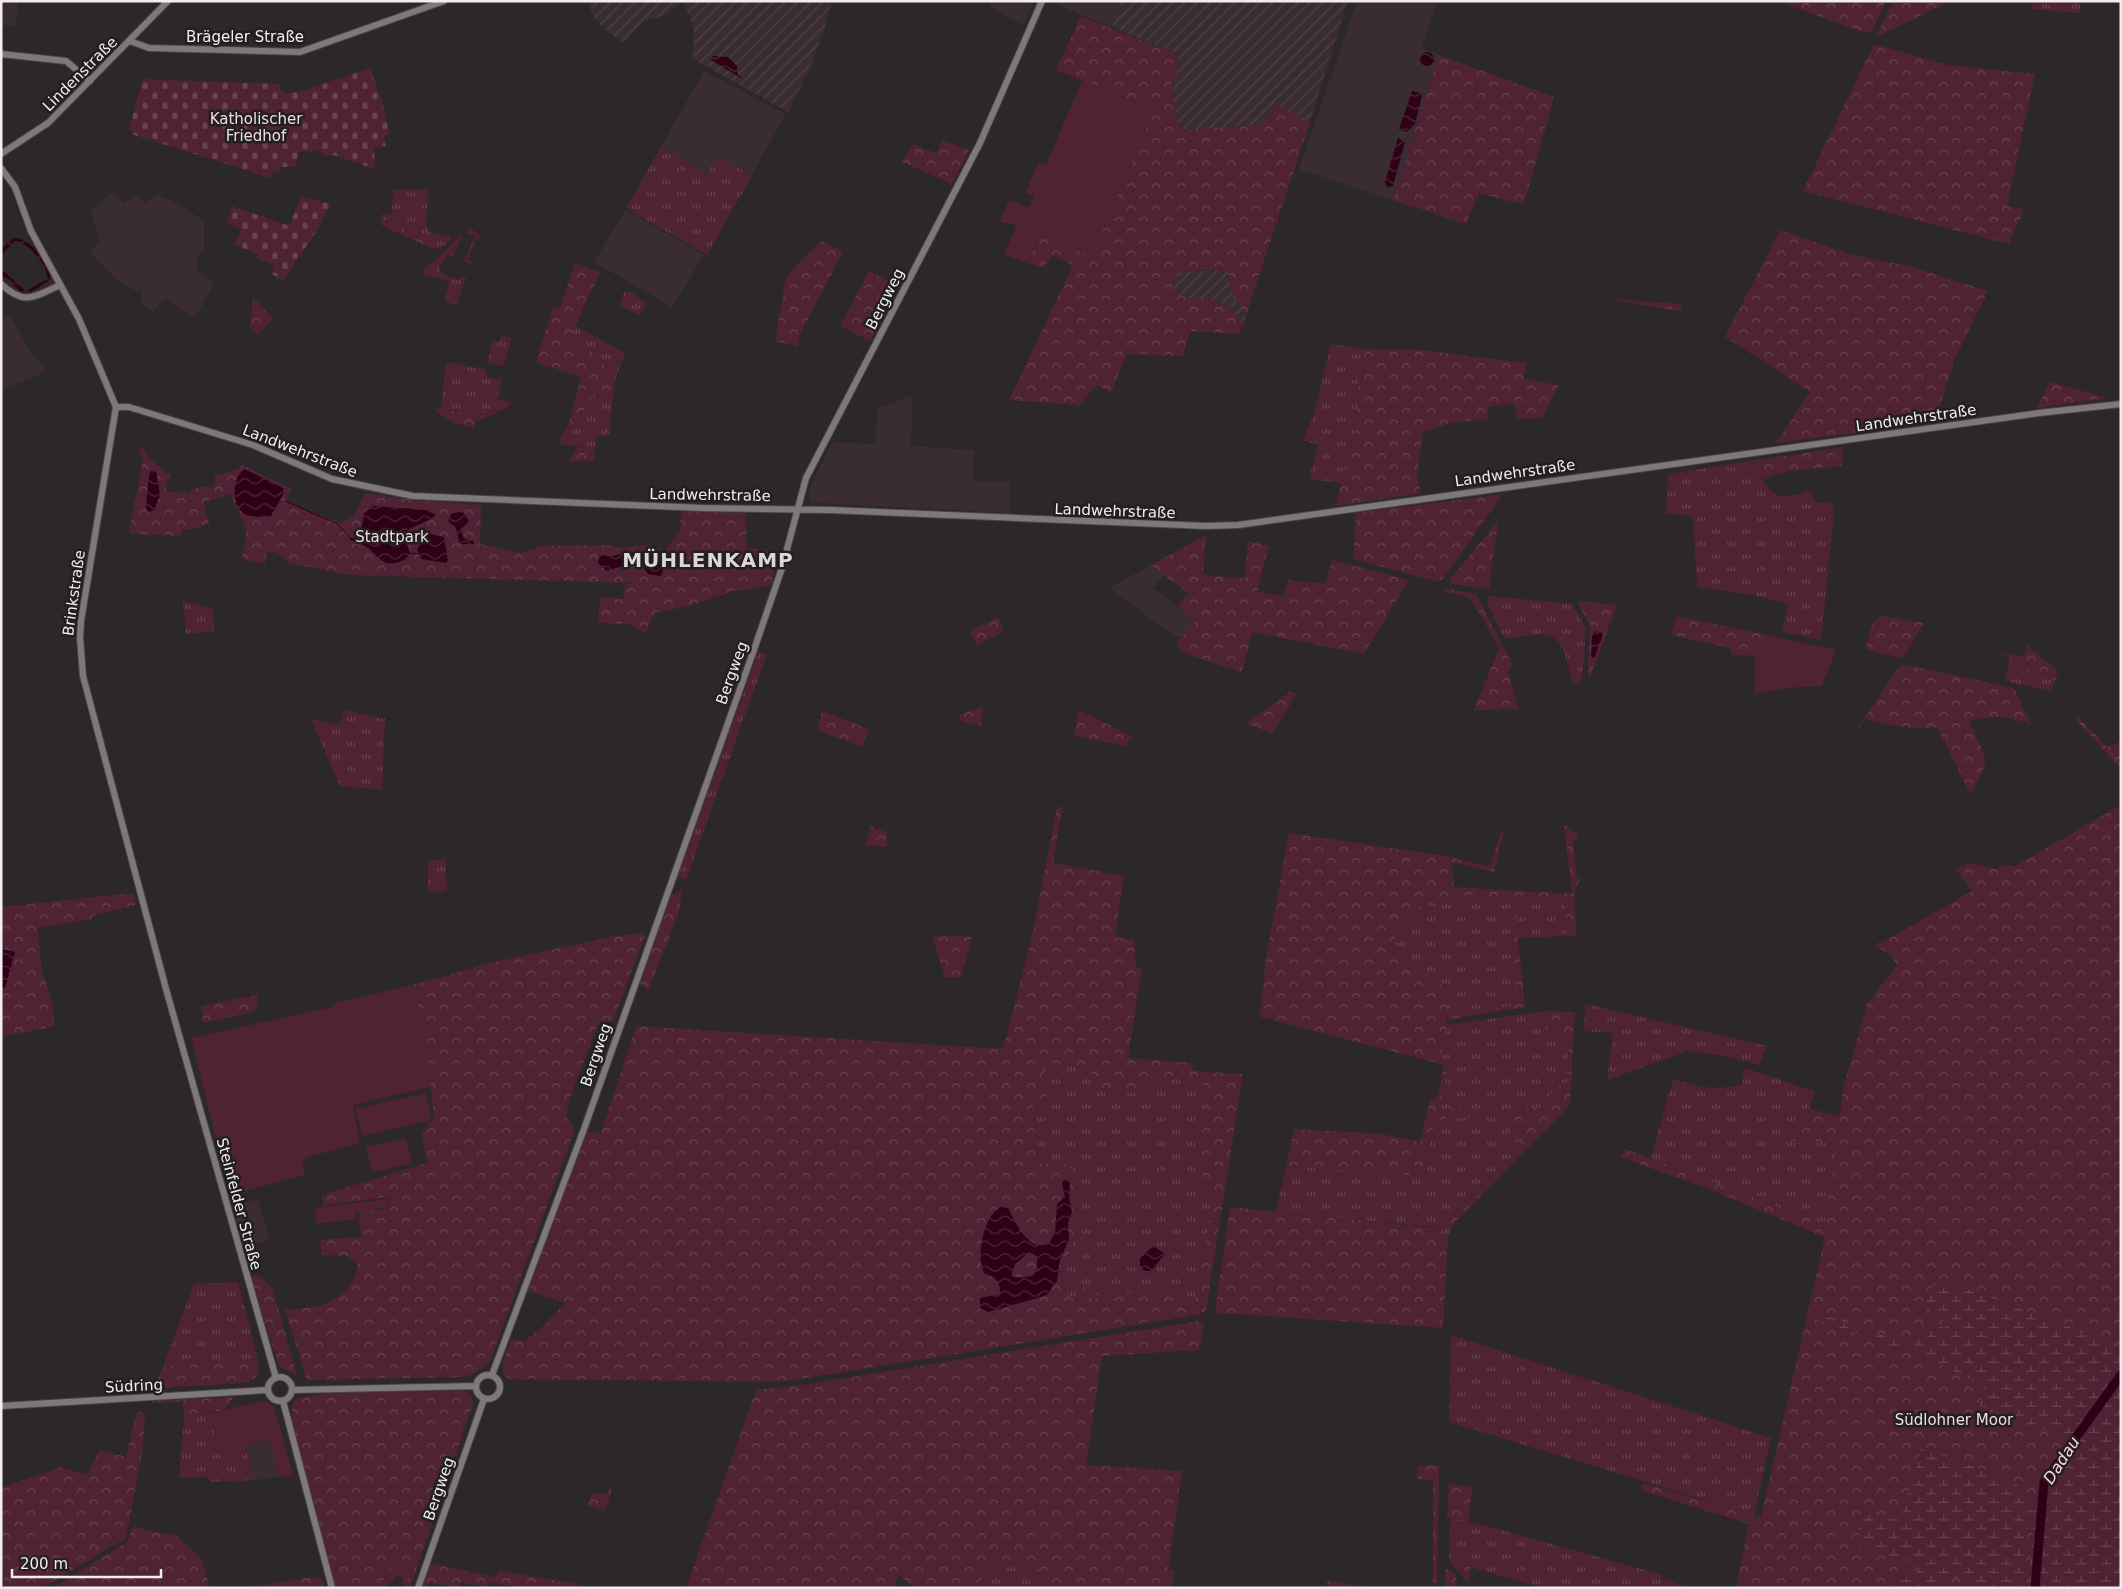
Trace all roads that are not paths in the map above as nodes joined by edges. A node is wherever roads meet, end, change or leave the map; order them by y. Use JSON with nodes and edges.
{"nodes":[{"id":1,"x":168,"y":1,"type":"edge"},
{"id":2,"x":444,"y":1,"type":"edge"},
{"id":3,"x":1042,"y":1,"type":"edge"},
{"id":4,"x":130,"y":41,"type":"junction"},
{"id":5,"x":1,"y":54,"type":"edge"},
{"id":6,"x":90,"y":81,"type":"junction"},
{"id":7,"x":1,"y":154,"type":"edge"},
{"id":8,"x":1,"y":168,"type":"edge"},
{"id":9,"x":1,"y":284,"type":"edge"},
{"id":10,"x":60,"y":285,"type":"junction"},
{"id":11,"x":2121,"y":404,"type":"edge"},
{"id":12,"x":116,"y":407,"type":"junction"},
{"id":13,"x":797,"y":509,"type":"junction"},
{"id":14,"x":179,"y":1036,"type":"joint"},
{"id":15,"x":492,"y":1375,"type":"junction"},
{"id":16,"x":276,"y":1378,"type":"junction"},
{"id":17,"x":476,"y":1386,"type":"junction"},
{"id":18,"x":267,"y":1390,"type":"junction"},
{"id":19,"x":292,"y":1390,"type":"junction"},
{"id":20,"x":484,"y":1399,"type":"junction"},
{"id":21,"x":283,"y":1401,"type":"junction"},
{"id":22,"x":1,"y":1406,"type":"edge"},
{"id":23,"x":332,"y":1588,"type":"edge"},
{"id":24,"x":418,"y":1588,"type":"edge"}],
"edges":[{"from":1,"to":4,"type":"street","name":"Lindenstraße"},
{"from":2,"to":4,"type":"street","name":"Brägeler Straße"},
{"from":3,"to":13,"type":"street","name":"Bergweg"},
{"from":4,"to":6,"type":"street","name":"Lindenstraße"},
{"from":5,"to":6,"type":"street"},
{"from":6,"to":7,"type":"street","name":"Lindenstraße"},
{"from":8,"to":10,"type":"street"},
{"from":9,"to":10,"type":"street"},
{"from":10,"to":12,"type":"street"},
{"from":11,"to":13,"type":"street","name":"Landwehrstraße"},
{"from":12,"to":13,"type":"street","name":"Landwehrstraße"},
{"from":12,"to":14,"type":"street","name":"Brinkstraße"},
{"from":13,"to":15,"type":"street","name":"Bergweg"},
{"from":14,"to":16,"type":"street","name":"Steinfelder Straße"},
{"from":15,"to":17,"type":"street"},
{"from":15,"to":20,"type":"street","name":"Bergweg"},
{"from":16,"to":18,"type":"street"},
{"from":16,"to":19,"type":"street"},
{"from":17,"to":19,"type":"street"},
{"from":17,"to":20,"type":"street"},
{"from":18,"to":21,"type":"street"},
{"from":18,"to":22,"type":"street","name":"Südring"},
{"from":19,"to":21,"type":"street"},
{"from":20,"to":24,"type":"street","name":"Bergweg"},
{"from":21,"to":23,"type":"street"}]}
